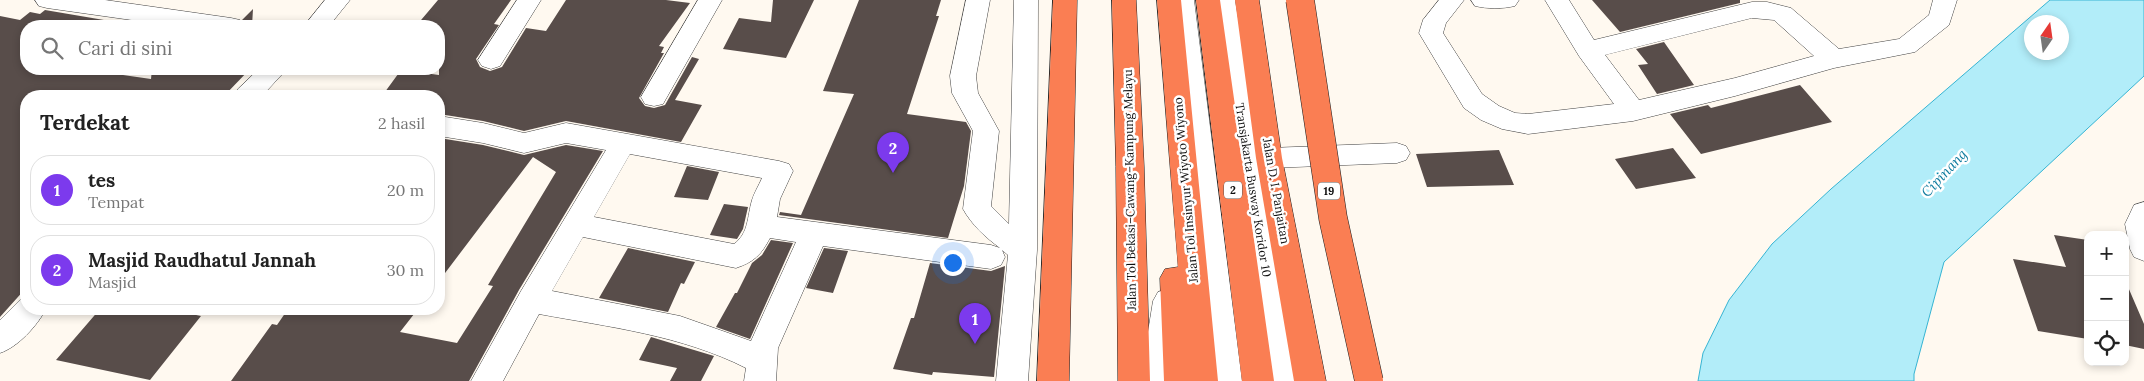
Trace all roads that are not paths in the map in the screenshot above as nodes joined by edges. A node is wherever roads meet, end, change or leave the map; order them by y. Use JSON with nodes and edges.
{"nodes":[{"id":1,"x":51,"y":0,"type":"edge"},
{"id":2,"x":338,"y":0,"type":"edge"},
{"id":3,"x":529,"y":0,"type":"edge"},
{"id":4,"x":710,"y":0,"type":"edge"},
{"id":5,"x":978,"y":0,"type":"edge"},
{"id":6,"x":1026,"y":0,"type":"edge"},
{"id":7,"x":1065,"y":0,"type":"edge"},
{"id":8,"x":1124,"y":0,"type":"edge"},
{"id":9,"x":1150,"y":0,"type":"edge"},
{"id":10,"x":1169,"y":0,"type":"edge"},
{"id":11,"x":1182,"y":0,"type":"edge"},
{"id":12,"x":1208,"y":0,"type":"edge"},
{"id":13,"x":1223,"y":0,"type":"edge"},
{"id":14,"x":1247,"y":0,"type":"edge"},
{"id":15,"x":1300,"y":0,"type":"edge"},
{"id":16,"x":1452,"y":0,"type":"edge"},
{"id":17,"x":1483,"y":0,"type":"edge"},
{"id":18,"x":1507,"y":0,"type":"edge"},
{"id":19,"x":1556,"y":0,"type":"edge"},
{"id":20,"x":1945,"y":0,"type":"edge"},
{"id":21,"x":1767,"y":5,"type":"edge"},
{"id":22,"x":189,"y":20,"type":"edge"},
{"id":23,"x":321,"y":20,"type":"edge"},
{"id":24,"x":1588,"y":50,"type":"junction"},
{"id":25,"x":1834,"y":59,"type":"junction"},
{"id":26,"x":491,"y":60,"type":"dead end"},
{"id":27,"x":268,"y":75,"type":"edge"},
{"id":28,"x":253,"y":90,"type":"edge"},
{"id":29,"x":654,"y":97,"type":"dead end"},
{"id":30,"x":1633,"y":111,"type":"junction"},
{"id":31,"x":445,"y":127,"type":"edge"},
{"id":32,"x":624,"y":142,"type":"junction"},
{"id":33,"x":1397,"y":152,"type":"dead end"},
{"id":34,"x":1269,"y":158,"type":"junction"},
{"id":35,"x":2144,"y":213,"type":"edge"},
{"id":36,"x":575,"y":224,"type":"junction"},
{"id":37,"x":761,"y":226,"type":"junction"},
{"id":38,"x":814,"y":233,"type":"junction"},
{"id":39,"x":2144,"y":249,"type":"edge"},
{"id":40,"x":1023,"y":250,"type":"junction"},
{"id":41,"x":991,"y":257,"type":"dead end"},
{"id":42,"x":1176,"y":282,"type":"junction"},
{"id":43,"x":531,"y":300,"type":"junction"},
{"id":44,"x":25,"y":315,"type":"edge"},
{"id":45,"x":0,"y":340,"type":"edge"},
{"id":46,"x":761,"y":371,"type":"edge"},
{"id":47,"x":487,"y":381,"type":"edge"},
{"id":48,"x":1012,"y":381,"type":"edge"},
{"id":49,"x":1053,"y":381,"type":"edge"},
{"id":50,"x":1134,"y":381,"type":"edge"},
{"id":51,"x":1156,"y":381,"type":"edge"},
{"id":52,"x":1180,"y":381,"type":"edge"},
{"id":53,"x":1202,"y":381,"type":"edge"},
{"id":54,"x":1226,"y":381,"type":"edge"},
{"id":55,"x":1258,"y":381,"type":"edge"},
{"id":56,"x":1283,"y":381,"type":"edge"},
{"id":57,"x":1310,"y":381,"type":"edge"},
{"id":58,"x":1369,"y":381,"type":"edge"}],
"edges":[{"from":1,"to":22,"type":"street"},
{"from":2,"to":23,"type":"street"},
{"from":3,"to":26,"type":"street"},
{"from":4,"to":29,"type":"street"},
{"from":5,"to":40,"type":"street"},
{"from":6,"to":40,"type":"street"},
{"from":7,"to":49,"type":"highway"},
{"from":8,"to":50,"type":"highway","name":"Jalan Tol Bekasi–Cawang–Kampung Melayu"},
{"from":9,"to":42,"type":"highway"},
{"from":10,"to":53,"type":"highway","name":"Jalan Tol Insinyur Wiyoto Wiyono"},
{"from":11,"to":54,"type":"street"},
{"from":12,"to":55,"type":"highway","number":"2"},
{"from":13,"to":56,"type":"street","name":"Transjakarta Busway Koridor 10"},
{"from":14,"to":34,"type":"highway","name":"Jalan D. I. Panjaitan"},
{"from":15,"to":58,"type":"highway","number":"19","bridge":true},
{"from":16,"to":30,"type":"street"},
{"from":17,"to":18,"type":"street"},
{"from":19,"to":24,"type":"street"},
{"from":20,"to":25,"type":"street"},
{"from":21,"to":24,"type":"street"},
{"from":21,"to":25,"type":"street"},
{"from":24,"to":30,"type":"street"},
{"from":25,"to":30,"type":"street"},
{"from":27,"to":28,"type":"street"},
{"from":31,"to":32,"type":"street"},
{"from":32,"to":36,"type":"street"},
{"from":32,"to":37,"type":"street"},
{"from":33,"to":34,"type":"street"},
{"from":34,"to":57,"type":"highway","name":"Jalan D. I. Panjaitan"},
{"from":35,"to":39,"type":"street"},
{"from":36,"to":37,"type":"street"},
{"from":36,"to":43,"type":"street"},
{"from":37,"to":38,"type":"street"},
{"from":38,"to":41,"type":"street"},
{"from":38,"to":46,"type":"street"},
{"from":40,"to":48,"type":"street"},
{"from":42,"to":51,"type":"street"},
{"from":42,"to":52,"type":"highway"},
{"from":43,"to":46,"type":"street"},
{"from":43,"to":47,"type":"street"},
{"from":44,"to":45,"type":"street"}]}
